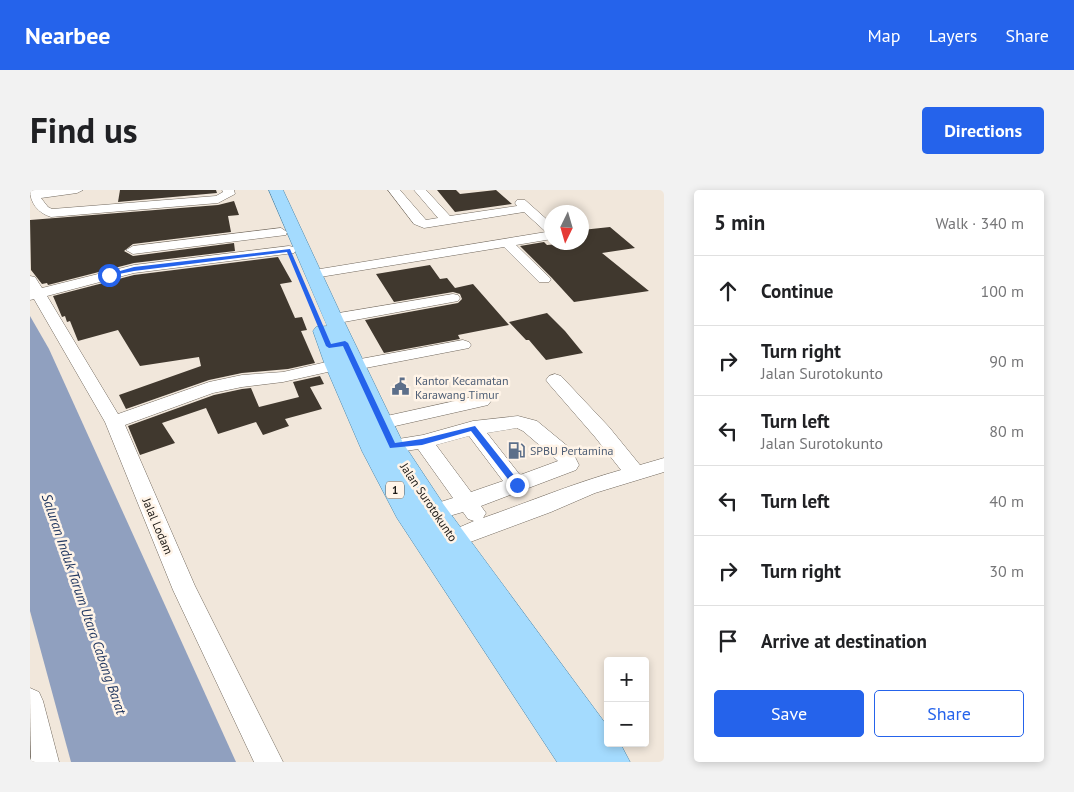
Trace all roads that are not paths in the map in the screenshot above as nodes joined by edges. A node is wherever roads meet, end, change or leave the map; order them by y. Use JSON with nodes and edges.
{"nodes":[{"id":1,"x":77,"y":190,"type":"edge"},
{"id":2,"x":228,"y":190,"type":"edge"},
{"id":3,"x":264,"y":190,"type":"edge"},
{"id":4,"x":276,"y":190,"type":"edge"},
{"id":5,"x":394,"y":190,"type":"edge"},
{"id":6,"x":420,"y":190,"type":"edge"},
{"id":7,"x":32,"y":193,"type":"edge"},
{"id":8,"x":447,"y":221,"type":"junction"},
{"id":9,"x":424,"y":224,"type":"junction"},
{"id":10,"x":544,"y":224,"type":"edge"},
{"id":11,"x":524,"y":226,"type":"dead end"},
{"id":12,"x":544,"y":227,"type":"edge"},
{"id":13,"x":544,"y":236,"type":"edge"},
{"id":14,"x":285,"y":241,"type":"junction"},
{"id":15,"x":506,"y":242,"type":"junction"},
{"id":16,"x":133,"y":250,"type":"dead end"},
{"id":17,"x":447,"y":252,"type":"junction"},
{"id":18,"x":314,"y":274,"type":"junction"},
{"id":19,"x":544,"y":279,"type":"dead end"},
{"id":20,"x":33,"y":290,"type":"edge"},
{"id":21,"x":453,"y":298,"type":"dead end"},
{"id":22,"x":333,"y":319,"type":"junction"},
{"id":23,"x":463,"y":345,"type":"dead end"},
{"id":24,"x":341,"y":355,"type":"junction"},
{"id":25,"x":555,"y":380,"type":"dead end"},
{"id":26,"x":482,"y":401,"type":"dead end"},
{"id":27,"x":114,"y":422,"type":"junction"},
{"id":28,"x":473,"y":428,"type":"junction"},
{"id":29,"x":387,"y":434,"type":"junction"},
{"id":30,"x":422,"y":442,"type":"junction"},
{"id":31,"x":664,"y":465,"type":"edge"},
{"id":32,"x":635,"y":473,"type":"junction"},
{"id":33,"x":517,"y":485,"type":"junction"},
{"id":34,"x":468,"y":502,"type":"junction"},
{"id":35,"x":435,"y":512,"type":"junction"},
{"id":36,"x":485,"y":526,"type":"junction"},
{"id":37,"x":454,"y":539,"type":"junction"},
{"id":38,"x":503,"y":632,"type":"junction"},
{"id":39,"x":30,"y":701,"type":"edge"},
{"id":40,"x":45,"y":762,"type":"edge"},
{"id":41,"x":269,"y":762,"type":"edge"},
{"id":42,"x":578,"y":762,"type":"edge"},
{"id":43,"x":612,"y":762,"type":"edge"}],
"edges":[{"from":1,"to":7,"type":"street"},
{"from":2,"to":7,"type":"street"},
{"from":3,"to":14,"type":"main road","name":"Jalan Surotokunto","number":"1"},
{"from":4,"to":18,"type":"main road","name":"Jalan Surotokunto","number":"1"},
{"from":5,"to":9,"type":"street"},
{"from":6,"to":8,"type":"street"},
{"from":8,"to":9,"type":"street"},
{"from":8,"to":10,"type":"street"},
{"from":9,"to":17,"type":"street"},
{"from":11,"to":12,"type":"street"},
{"from":13,"to":15,"type":"street"},
{"from":14,"to":16,"type":"street"},
{"from":14,"to":20,"type":"street"},
{"from":14,"to":24,"type":"main road","name":"Jalan Surotokunto","number":"1"},
{"from":15,"to":17,"type":"street"},
{"from":15,"to":19,"type":"street"},
{"from":17,"to":18,"type":"street"},
{"from":18,"to":22,"type":"main road","name":"Jalan Surotokunto","number":"1"},
{"from":20,"to":27,"type":"street","name":"Jalal Lodam"},
{"from":21,"to":22,"type":"street"},
{"from":22,"to":24,"type":"main road","name":"Jalan Surotokunto","number":"1"},
{"from":23,"to":24,"type":"street"},
{"from":24,"to":27,"type":"street"},
{"from":24,"to":29,"type":"main road","name":"Jalan Surotokunto","number":"1"},
{"from":24,"to":38,"type":"main road","name":"Jalan Surotokunto","number":"1"},
{"from":25,"to":32,"type":"street"},
{"from":26,"to":29,"type":"street"},
{"from":27,"to":41,"type":"street","name":"Jalal Lodam"},
{"from":28,"to":30,"type":"street"},
{"from":28,"to":33,"type":"street"},
{"from":28,"to":33,"type":"street"},
{"from":29,"to":30,"type":"street"},
{"from":29,"to":35,"type":"main road","name":"Jalan Surotokunto","number":"1"},
{"from":30,"to":34,"type":"street"},
{"from":31,"to":32,"type":"street"},
{"from":32,"to":36,"type":"street"},
{"from":33,"to":34,"type":"street"},
{"from":34,"to":35,"type":"street"},
{"from":34,"to":36,"type":"street"},
{"from":35,"to":37,"type":"main road","name":"Jalan Surotokunto","number":"1"},
{"from":36,"to":37,"type":"street"},
{"from":37,"to":38,"type":"main road","name":"Jalan Surotokunto","number":"1"},
{"from":38,"to":42,"type":"main road","name":"Jalan Surotokunto","number":"1"},
{"from":38,"to":43,"type":"main road","name":"Jalan Surotokunto","number":"1"},
{"from":39,"to":40,"type":"street"}]}
